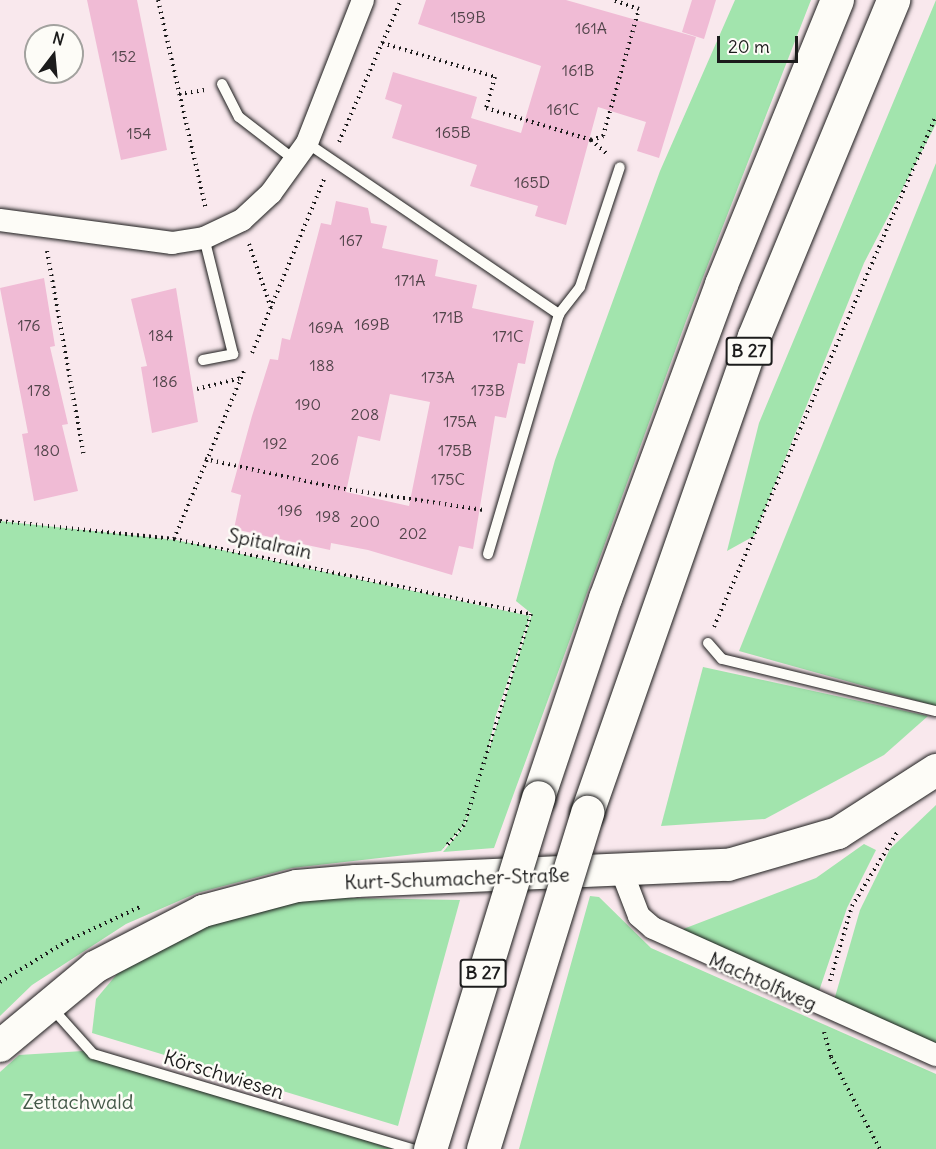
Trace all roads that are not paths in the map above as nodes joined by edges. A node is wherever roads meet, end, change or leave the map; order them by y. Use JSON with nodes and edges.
{"nodes":[{"id":1,"x":363,"y":0,"type":"edge"},
{"id":2,"x":837,"y":0,"type":"edge"},
{"id":3,"x":892,"y":0,"type":"edge"},
{"id":4,"x":223,"y":87,"type":"road end"},
{"id":5,"x":302,"y":152,"type":"junction"},
{"id":6,"x":620,"y":167,"type":"dead end"},
{"id":7,"x":0,"y":220,"type":"edge"},
{"id":8,"x":204,"y":238,"type":"junction"},
{"id":9,"x":559,"y":314,"type":"junction"},
{"id":10,"x":202,"y":360,"type":"dead end"},
{"id":11,"x":488,"y":554,"type":"dead end"},
{"id":12,"x":708,"y":643,"type":"road end"},
{"id":13,"x":936,"y":711,"type":"edge"},
{"id":14,"x":936,"y":770,"type":"edge"},
{"id":15,"x":622,"y":872,"type":"junction"},
{"id":16,"x":48,"y":1002,"type":"junction"},
{"id":17,"x":0,"y":1046,"type":"edge"},
{"id":18,"x":936,"y":1054,"type":"edge"},
{"id":19,"x":412,"y":1149,"type":"edge"},
{"id":20,"x":430,"y":1149,"type":"edge"},
{"id":21,"x":483,"y":1149,"type":"edge"}],
"edges":[{"from":1,"to":5,"type":"street"},
{"from":2,"to":20,"type":"highway","number":"B 27","bridge":true},
{"from":3,"to":21,"type":"highway","number":"B 27","bridge":true},
{"from":4,"to":5,"type":"lane"},
{"from":5,"to":8,"type":"street"},
{"from":5,"to":9,"type":"lane"},
{"from":6,"to":9,"type":"lane"},
{"from":7,"to":8,"type":"street"},
{"from":8,"to":10,"type":"lane"},
{"from":9,"to":11,"type":"lane"},
{"from":12,"to":13,"type":"lane"},
{"from":14,"to":15,"type":"street","name":"Kurt-Schumacher-Straße"},
{"from":15,"to":16,"type":"street","name":"Kurt-Schumacher-Straße"},
{"from":15,"to":18,"type":"street","name":"Machtolfweg"},
{"from":16,"to":17,"type":"street","name":"Kurt-Schumacher-Straße"},
{"from":16,"to":19,"type":"lane","name":"Körschwiesen"}]}
